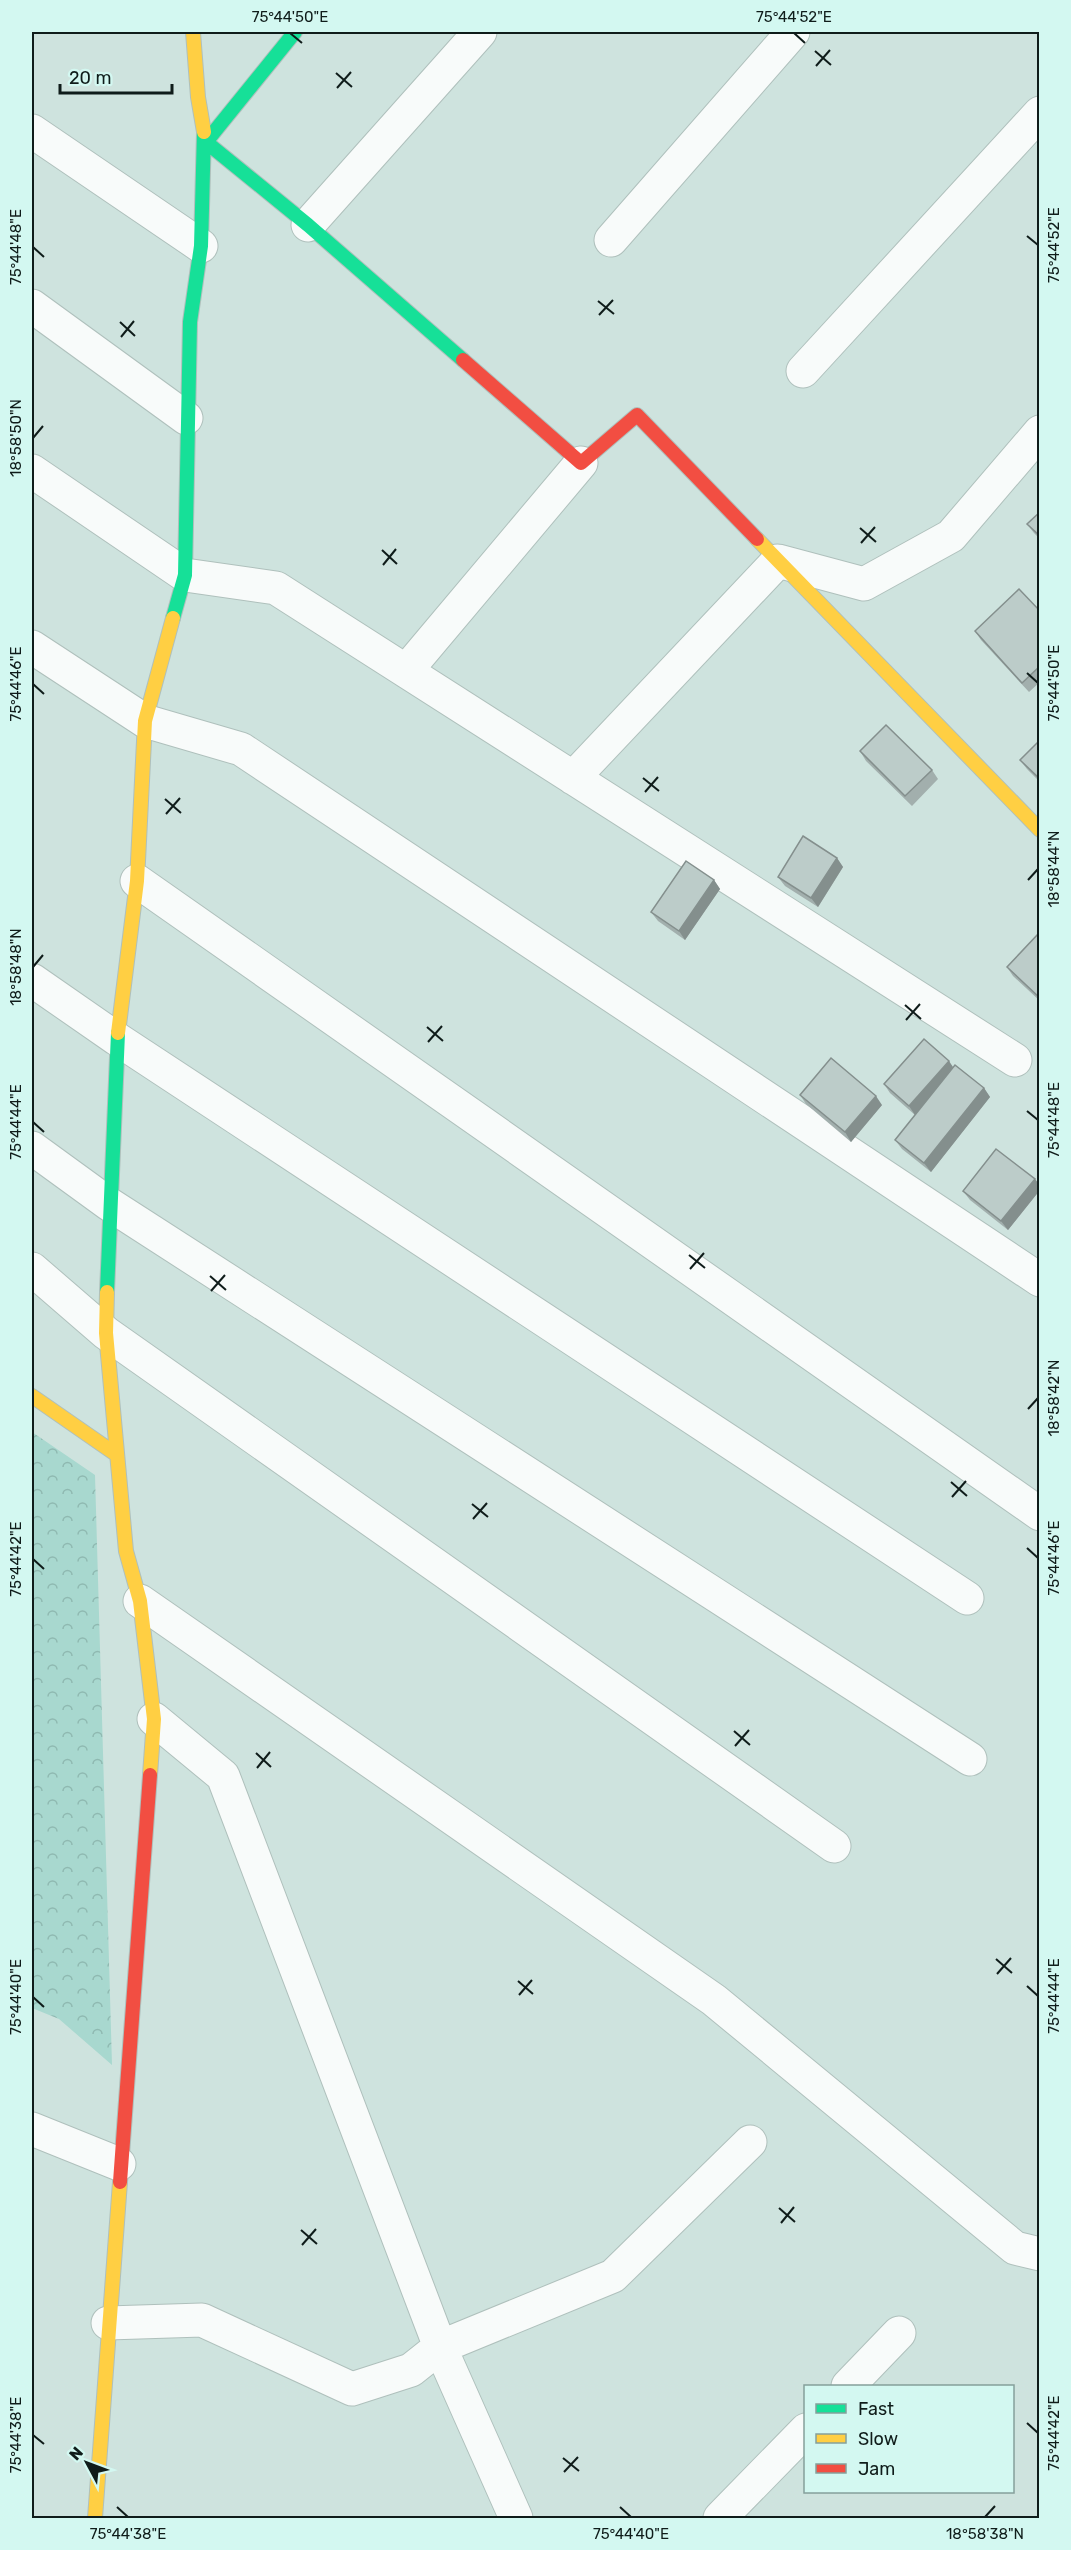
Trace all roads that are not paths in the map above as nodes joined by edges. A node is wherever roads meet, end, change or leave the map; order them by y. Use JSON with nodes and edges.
{"nodes":[{"id":1,"x":194,"y":32,"type":"edge"},
{"id":2,"x":295,"y":32,"type":"edge"},
{"id":3,"x":480,"y":32,"type":"edge"},
{"id":4,"x":793,"y":32,"type":"edge"},
{"id":5,"x":1040,"y":113,"type":"edge"},
{"id":6,"x":32,"y":131,"type":"edge"},
{"id":7,"x":206,"y":141,"type":"junction"},
{"id":8,"x":308,"y":225,"type":"junction"},
{"id":9,"x":611,"y":240,"type":"dead end"},
{"id":10,"x":201,"y":246,"type":"junction"},
{"id":11,"x":32,"y":306,"type":"edge"},
{"id":12,"x":803,"y":371,"type":"dead end"},
{"id":13,"x":186,"y":418,"type":"junction"},
{"id":14,"x":1040,"y":432,"type":"edge"},
{"id":15,"x":581,"y":463,"type":"junction"},
{"id":16,"x":32,"y":471,"type":"edge"},
{"id":17,"x":778,"y":561,"type":"junction"},
{"id":18,"x":184,"y":575,"type":"junction"},
{"id":19,"x":32,"y":647,"type":"edge"},
{"id":20,"x":406,"y":671,"type":"junction"},
{"id":21,"x":145,"y":721,"type":"junction"},
{"id":22,"x":573,"y":778,"type":"junction"},
{"id":23,"x":1040,"y":830,"type":"edge"},
{"id":24,"x":137,"y":881,"type":"junction"},
{"id":25,"x":32,"y":980,"type":"edge"},
{"id":26,"x":117,"y":1039,"type":"junction"},
{"id":27,"x":1015,"y":1060,"type":"dead end"},
{"id":28,"x":32,"y":1148,"type":"edge"},
{"id":29,"x":109,"y":1204,"type":"junction"},
{"id":30,"x":32,"y":1269,"type":"edge"},
{"id":31,"x":1040,"y":1280,"type":"edge"},
{"id":32,"x":106,"y":1333,"type":"junction"},
{"id":33,"x":32,"y":1396,"type":"edge"},
{"id":34,"x":117,"y":1455,"type":"junction"},
{"id":35,"x":1040,"y":1514,"type":"edge"},
{"id":36,"x":967,"y":1598,"type":"dead end"},
{"id":37,"x":140,"y":1601,"type":"junction"},
{"id":38,"x":154,"y":1719,"type":"junction"},
{"id":39,"x":970,"y":1759,"type":"dead end"},
{"id":40,"x":834,"y":1846,"type":"dead end"},
{"id":41,"x":32,"y":2129,"type":"edge"},
{"id":42,"x":750,"y":2142,"type":"dead end"},
{"id":43,"x":119,"y":2164,"type":"junction"},
{"id":44,"x":1040,"y":2254,"type":"edge"},
{"id":45,"x":108,"y":2323,"type":"junction"},
{"id":46,"x":899,"y":2333,"type":"dead end"},
{"id":47,"x":440,"y":2347,"type":"junction"},
{"id":48,"x":849,"y":2385,"type":"edge"},
{"id":49,"x":804,"y":2432,"type":"edge"},
{"id":50,"x":94,"y":2518,"type":"edge"},
{"id":51,"x":516,"y":2518,"type":"edge"},
{"id":52,"x":720,"y":2518,"type":"edge"}],
"edges":[{"from":1,"to":7,"type":"street"},
{"from":2,"to":7,"type":"street"},
{"from":3,"to":8,"type":"street"},
{"from":4,"to":9,"type":"street"},
{"from":5,"to":12,"type":"street"},
{"from":6,"to":10,"type":"street"},
{"from":7,"to":8,"type":"street"},
{"from":7,"to":10,"type":"street"},
{"from":8,"to":15,"type":"street"},
{"from":10,"to":13,"type":"street"},
{"from":11,"to":13,"type":"street"},
{"from":13,"to":18,"type":"street"},
{"from":14,"to":17,"type":"street"},
{"from":15,"to":17,"type":"street"},
{"from":15,"to":20,"type":"street"},
{"from":16,"to":18,"type":"street"},
{"from":17,"to":22,"type":"street"},
{"from":17,"to":23,"type":"street"},
{"from":18,"to":20,"type":"street"},
{"from":18,"to":21,"type":"street"},
{"from":19,"to":21,"type":"street"},
{"from":20,"to":22,"type":"street"},
{"from":21,"to":24,"type":"street"},
{"from":21,"to":31,"type":"street"},
{"from":22,"to":27,"type":"street"},
{"from":24,"to":26,"type":"street"},
{"from":24,"to":35,"type":"street"},
{"from":25,"to":26,"type":"street"},
{"from":26,"to":29,"type":"street"},
{"from":26,"to":36,"type":"street"},
{"from":28,"to":29,"type":"street"},
{"from":29,"to":32,"type":"street"},
{"from":29,"to":39,"type":"street"},
{"from":30,"to":32,"type":"street"},
{"from":32,"to":34,"type":"street"},
{"from":32,"to":40,"type":"street"},
{"from":33,"to":34,"type":"street"},
{"from":34,"to":37,"type":"street"},
{"from":37,"to":38,"type":"street"},
{"from":37,"to":44,"type":"street"},
{"from":38,"to":43,"type":"street"},
{"from":38,"to":47,"type":"street"},
{"from":41,"to":43,"type":"street"},
{"from":42,"to":47,"type":"street"},
{"from":43,"to":45,"type":"street"},
{"from":45,"to":47,"type":"street"},
{"from":45,"to":50,"type":"street"},
{"from":46,"to":48,"type":"street"},
{"from":47,"to":51,"type":"street"},
{"from":49,"to":52,"type":"street"}]}
